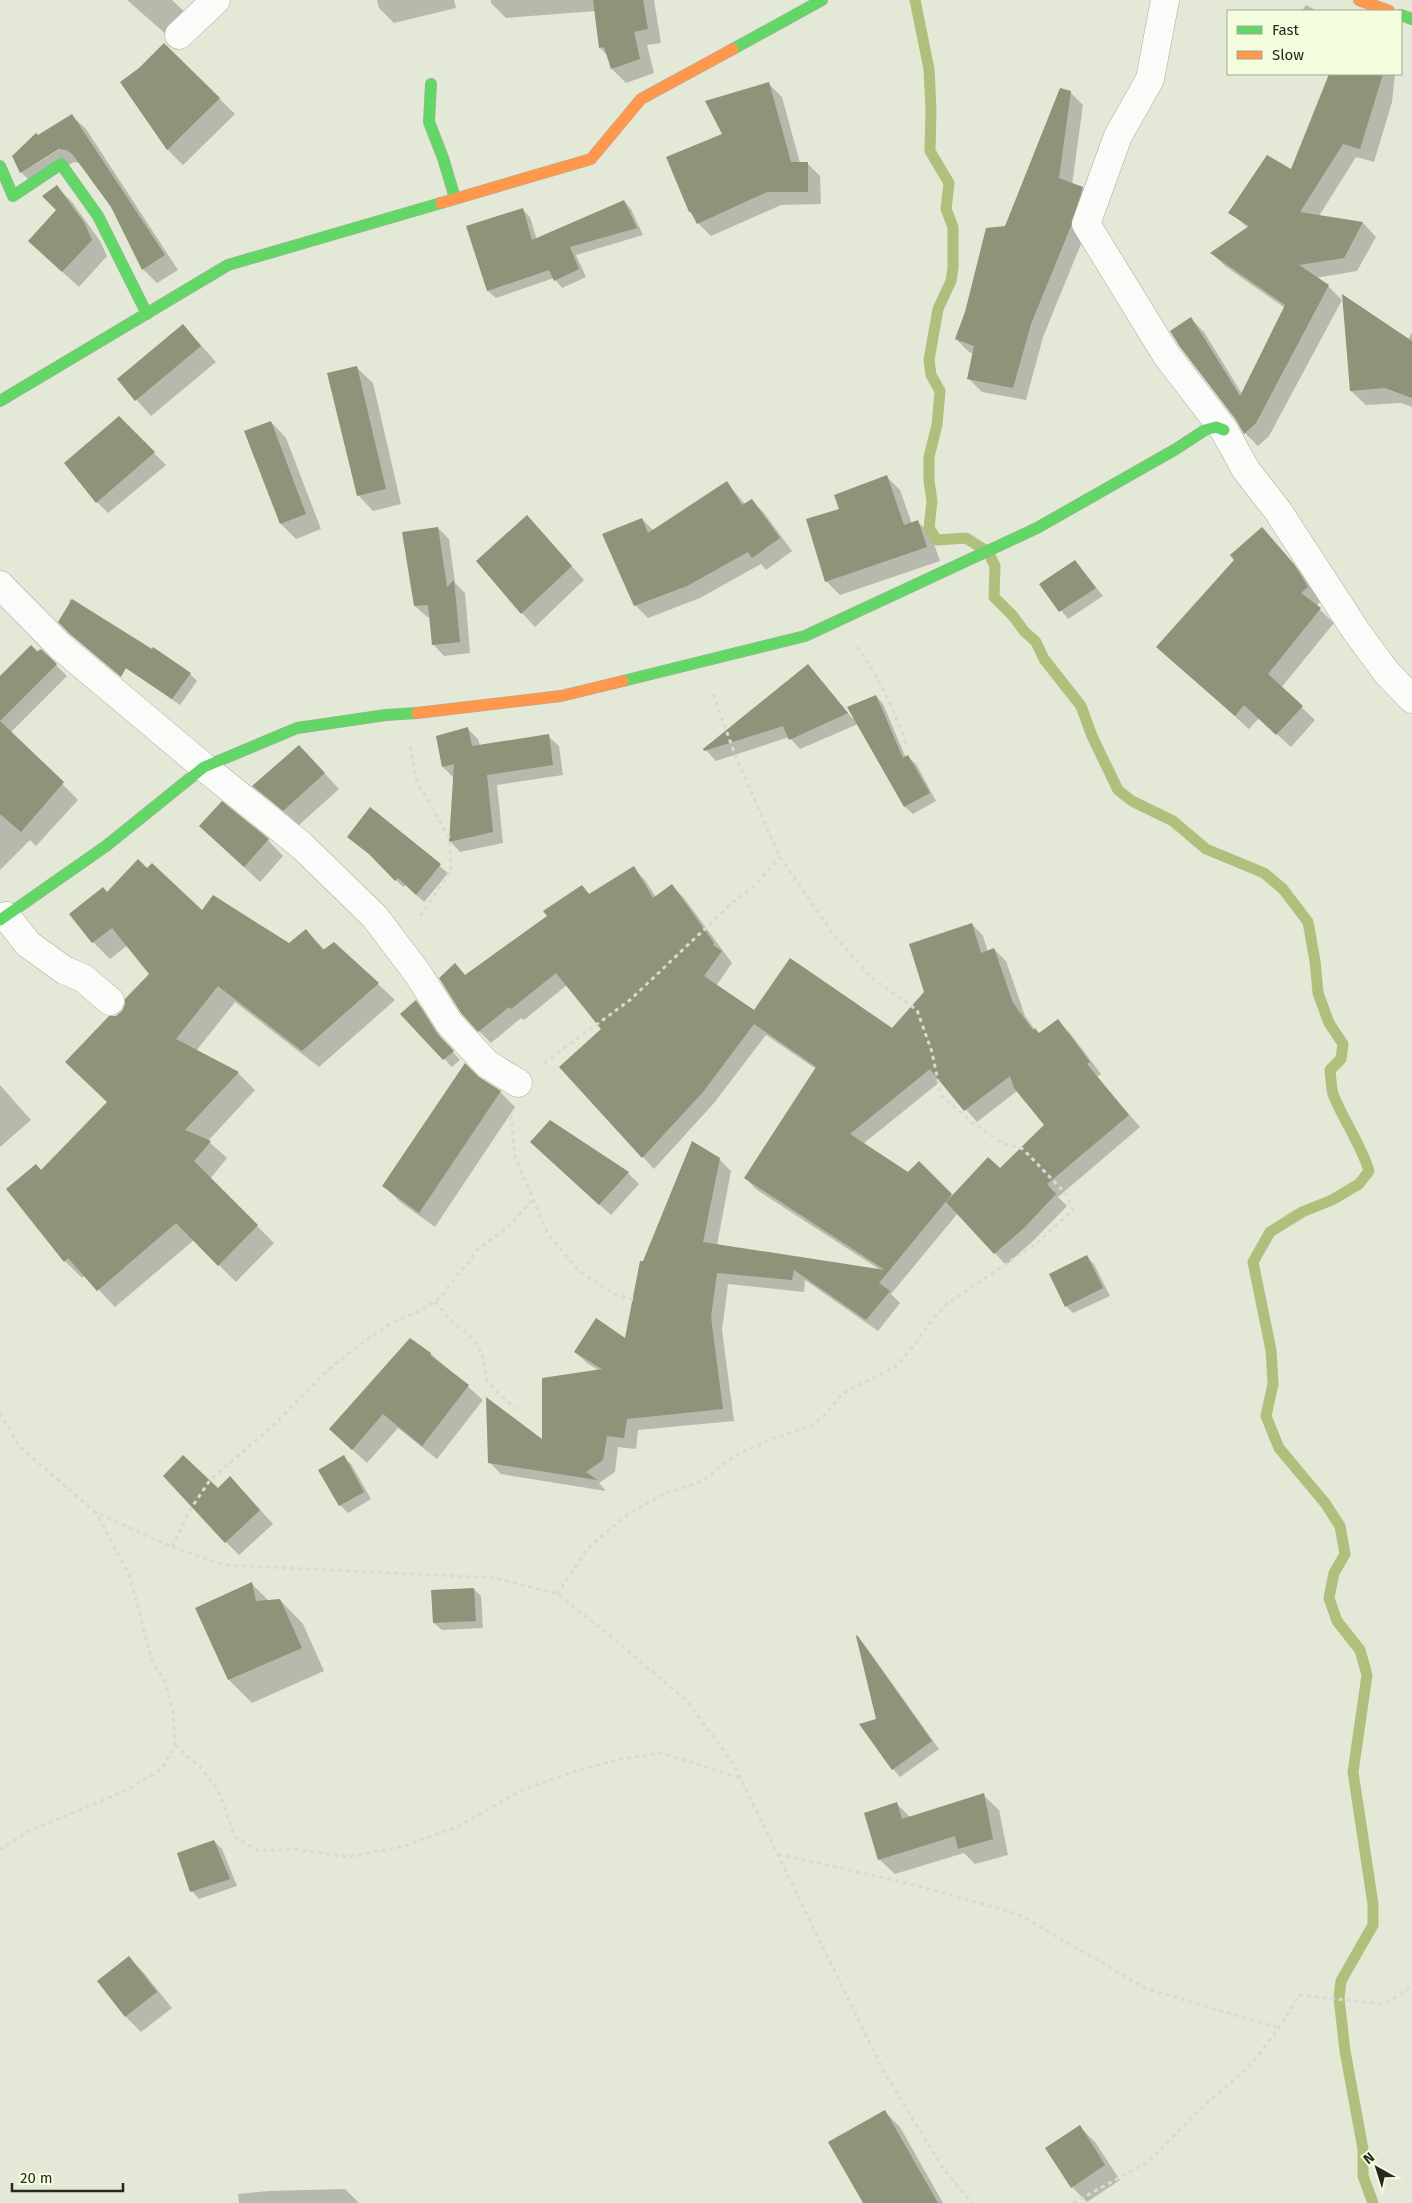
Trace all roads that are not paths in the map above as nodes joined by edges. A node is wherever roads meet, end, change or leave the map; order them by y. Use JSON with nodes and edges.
{"nodes":[{"id":1,"x":216,"y":0,"type":"edge"},
{"id":2,"x":822,"y":0,"type":"edge"},
{"id":3,"x":1165,"y":0,"type":"edge"},
{"id":4,"x":1359,"y":0,"type":"edge"},
{"id":5,"x":1391,"y":9,"type":"edge"},
{"id":6,"x":179,"y":35,"type":"dead end"},
{"id":7,"x":431,"y":84,"type":"dead end"},
{"id":8,"x":0,"y":166,"type":"edge"},
{"id":9,"x":455,"y":198,"type":"junction"},
{"id":10,"x":147,"y":314,"type":"junction"},
{"id":11,"x":0,"y":401,"type":"edge"},
{"id":12,"x":1224,"y":430,"type":"junction"},
{"id":13,"x":0,"y":584,"type":"edge"},
{"id":14,"x":1412,"y":699,"type":"edge"},
{"id":15,"x":204,"y":767,"type":"junction"},
{"id":16,"x":3,"y":918,"type":"edge"},
{"id":17,"x":110,"y":1001,"type":"dead end"},
{"id":18,"x":518,"y":1084,"type":"road end"}],
"edges":[{"from":1,"to":6,"type":"street"},
{"from":2,"to":9,"type":"street"},
{"from":3,"to":12,"type":"street"},
{"from":4,"to":5,"type":"street"},
{"from":7,"to":9,"type":"street"},
{"from":8,"to":10,"type":"street"},
{"from":9,"to":10,"type":"street"},
{"from":10,"to":11,"type":"street"},
{"from":12,"to":14,"type":"street"},
{"from":12,"to":15,"type":"street"},
{"from":13,"to":15,"type":"street"},
{"from":15,"to":16,"type":"street"},
{"from":15,"to":18,"type":"street"},
{"from":16,"to":17,"type":"street"}]}
